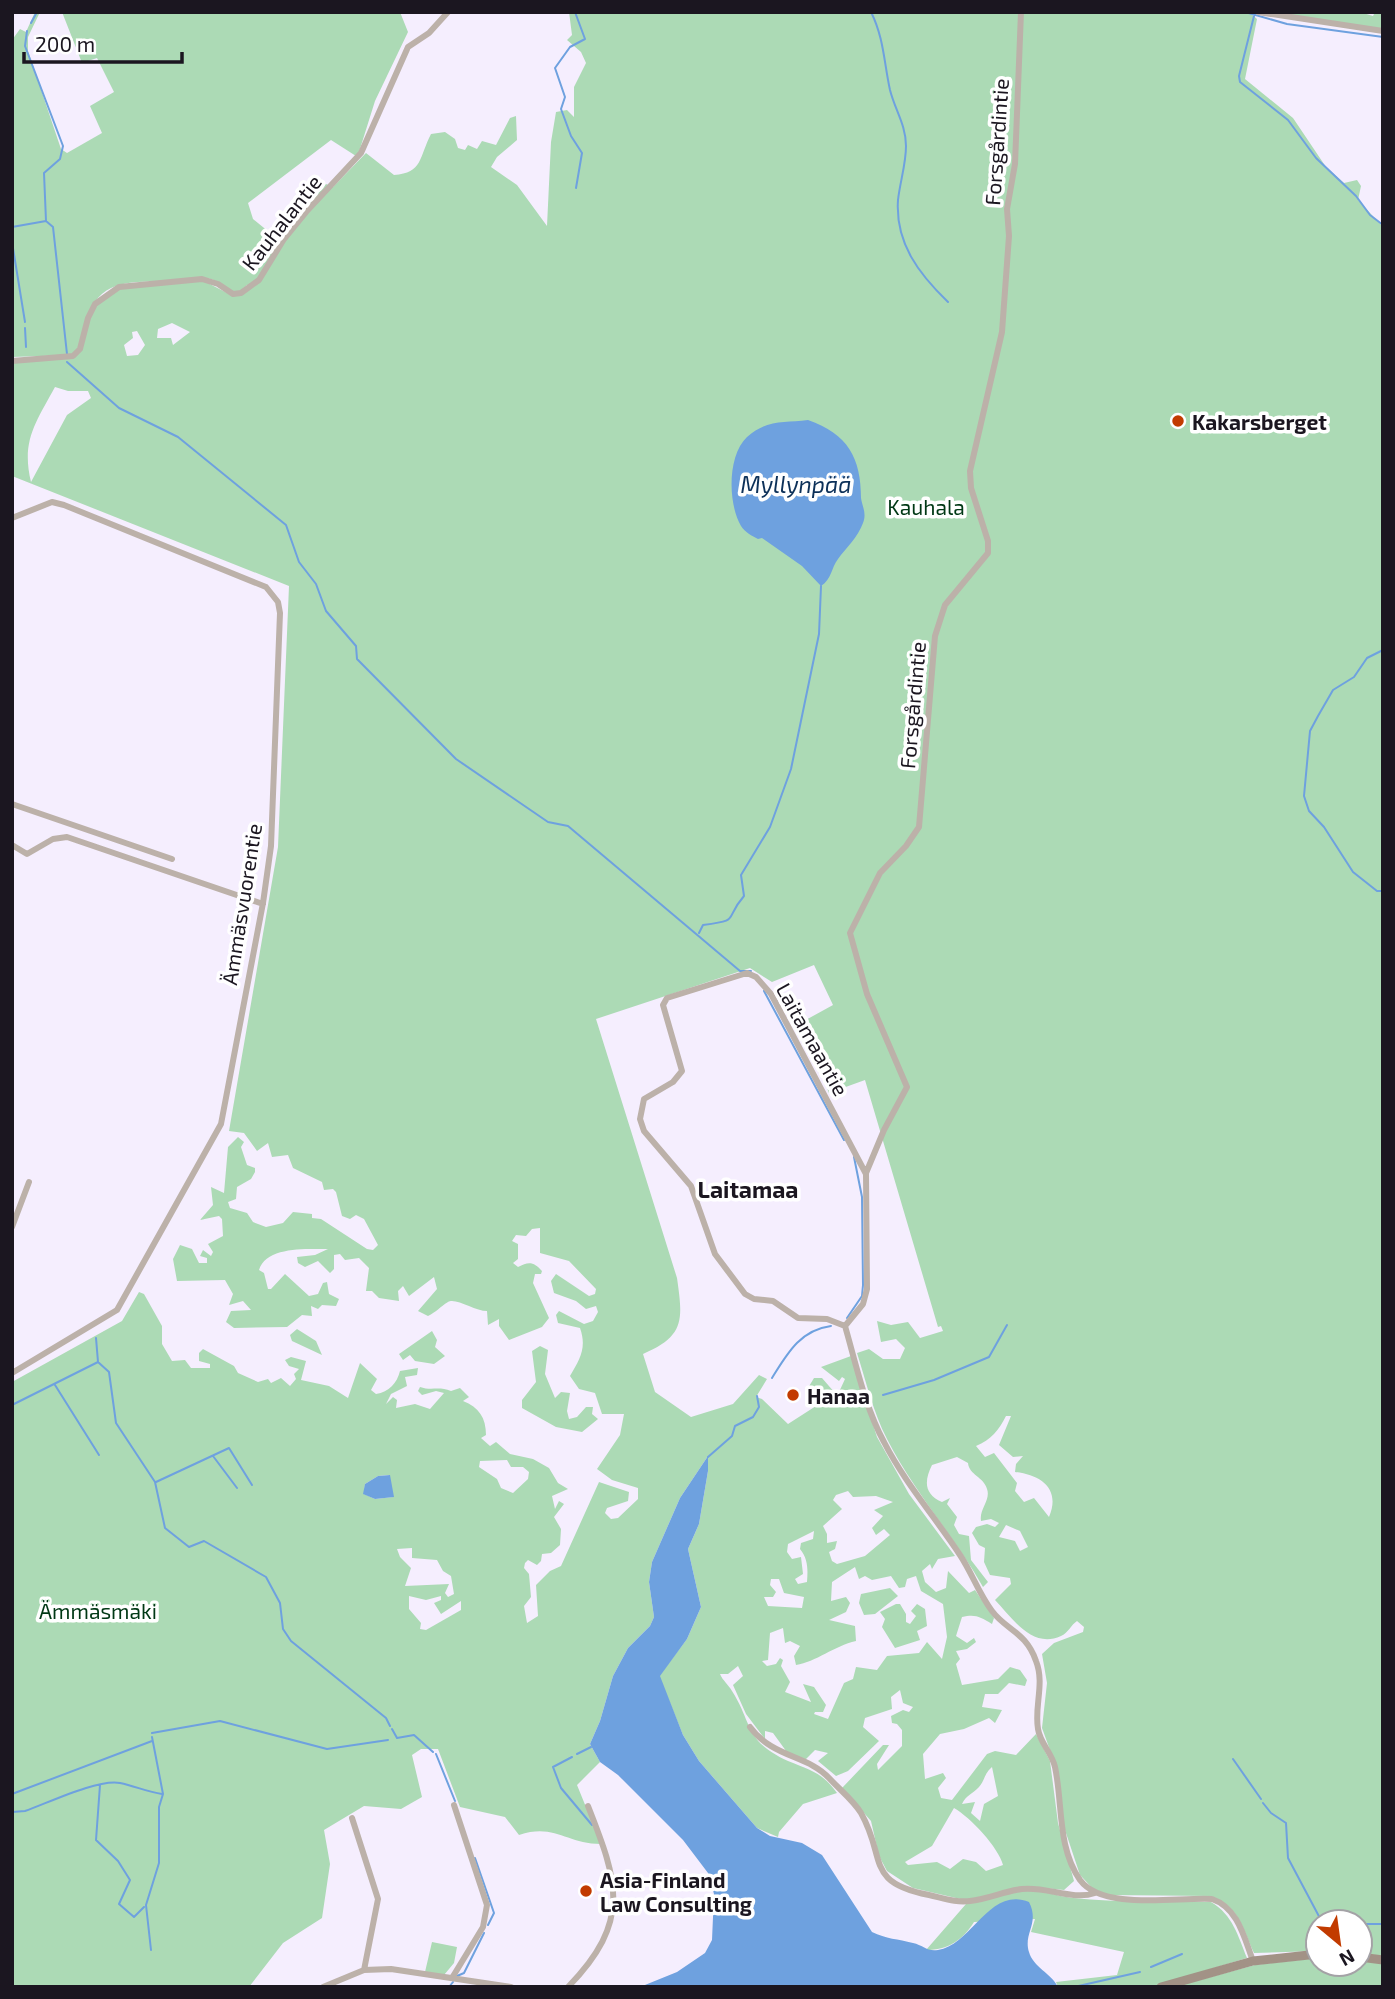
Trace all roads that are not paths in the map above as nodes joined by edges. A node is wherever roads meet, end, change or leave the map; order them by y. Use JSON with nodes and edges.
{"nodes":[{"id":1,"x":448,"y":12,"type":"edge"},
{"id":2,"x":1021,"y":12,"type":"edge"},
{"id":3,"x":1258,"y":12,"type":"edge"},
{"id":4,"x":1383,"y":31,"type":"edge"},
{"id":5,"x":12,"y":360,"type":"edge"},
{"id":6,"x":12,"y":518,"type":"edge"},
{"id":7,"x":12,"y":804,"type":"edge"},
{"id":8,"x":12,"y":845,"type":"edge"},
{"id":9,"x":172,"y":859,"type":"dead end"},
{"id":10,"x":263,"y":904,"type":"junction"},
{"id":11,"x":866,"y":1174,"type":"junction"},
{"id":12,"x":29,"y":1182,"type":"dead end"},
{"id":13,"x":12,"y":1227,"type":"edge"},
{"id":14,"x":845,"y":1326,"type":"junction"},
{"id":15,"x":12,"y":1373,"type":"edge"},
{"id":16,"x":750,"y":1727,"type":"dead end"},
{"id":17,"x":454,"y":1805,"type":"dead end"},
{"id":18,"x":588,"y":1806,"type":"dead end"},
{"id":19,"x":352,"y":1818,"type":"dead end"},
{"id":20,"x":1095,"y":1893,"type":"junction"},
{"id":21,"x":1304,"y":1956,"type":"edge"},
{"id":22,"x":1253,"y":1961,"type":"junction"},
{"id":23,"x":364,"y":1969,"type":"junction"},
{"id":24,"x":452,"y":1978,"type":"junction"},
{"id":25,"x":323,"y":1987,"type":"edge"},
{"id":26,"x":511,"y":1987,"type":"edge"},
{"id":27,"x":568,"y":1987,"type":"edge"},
{"id":28,"x":1161,"y":1987,"type":"edge"}],
"edges":[{"from":1,"to":5,"type":"street","name":"Kauhalantie"},
{"from":2,"to":11,"type":"street","name":"Forsgårdintie"},
{"from":3,"to":4,"type":"street"},
{"from":6,"to":10,"type":"street","name":"Ämmäsvuorentie"},
{"from":7,"to":9,"type":"street"},
{"from":8,"to":10,"type":"street"},
{"from":10,"to":15,"type":"street","name":"Ämmäsvuorentie"},
{"from":11,"to":14,"type":"street","name":"Laitamaantie"},
{"from":11,"to":14,"type":"street","name":"Laitamaantie"},
{"from":12,"to":13,"type":"street"},
{"from":14,"to":20,"type":"street"},
{"from":16,"to":20,"type":"street"},
{"from":17,"to":24,"type":"street"},
{"from":18,"to":27,"type":"street"},
{"from":19,"to":23,"type":"street"},
{"from":20,"to":22,"type":"street"},
{"from":21,"to":22,"type":"main road"},
{"from":22,"to":28,"type":"main road"},
{"from":23,"to":24,"type":"street"},
{"from":23,"to":25,"type":"street"},
{"from":24,"to":26,"type":"street"}]}
